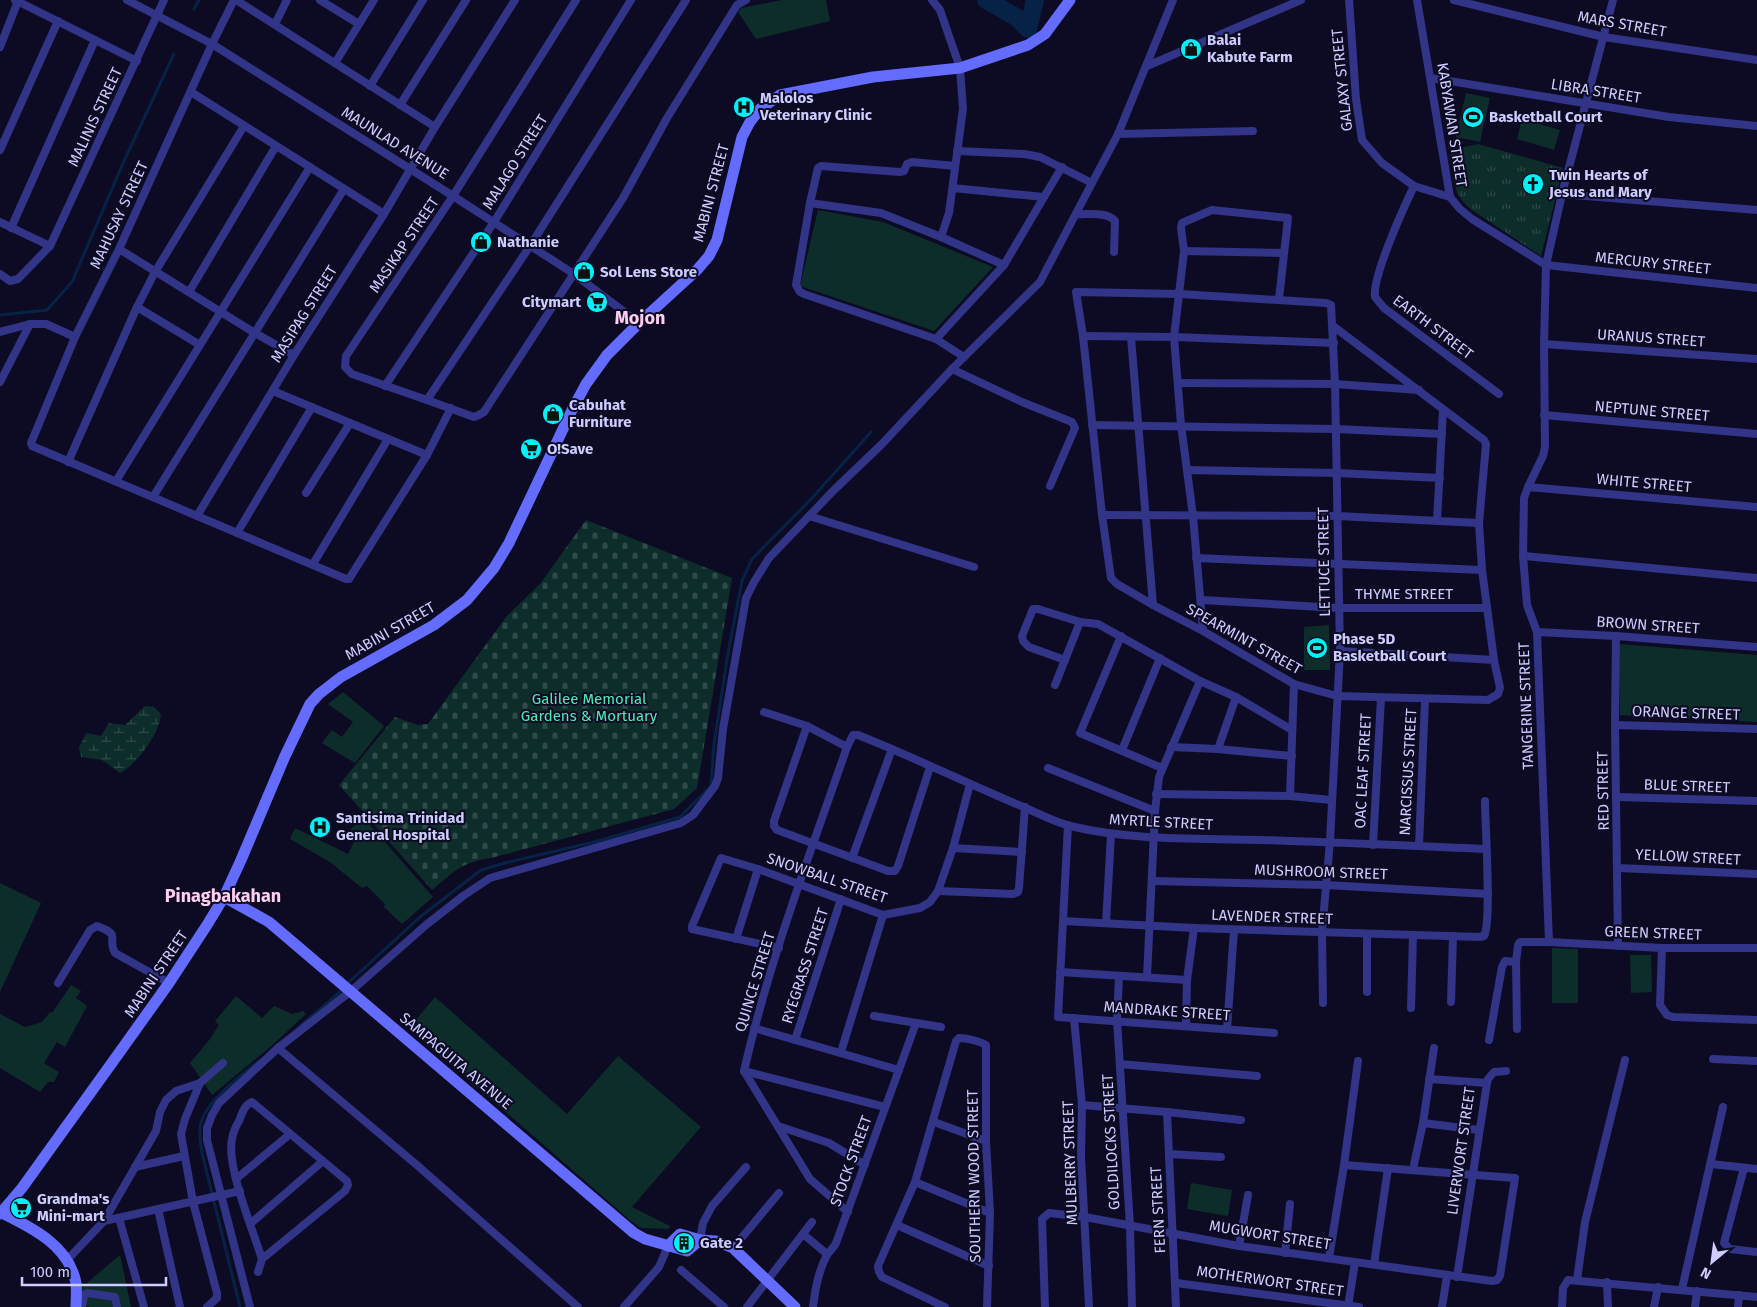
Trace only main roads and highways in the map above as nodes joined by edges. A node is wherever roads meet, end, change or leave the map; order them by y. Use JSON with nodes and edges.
{"nodes":[{"id":1,"x":1070,"y":0,"type":"edge"},
{"id":2,"x":224,"y":897,"type":"junction"},
{"id":3,"x":1,"y":1213,"type":"edge"},
{"id":4,"x":76,"y":1307,"type":"edge"},
{"id":5,"x":796,"y":1307,"type":"edge"}],
"edges":[{"from":1,"to":2,"type":"main road","name":"MABINI STREET"},
{"from":2,"to":3,"type":"main road","name":"MABINI STREET"},
{"from":2,"to":5,"type":"main road","name":"SAMPAGUITA AVENUE"},
{"from":3,"to":4,"type":"main road"}]}
